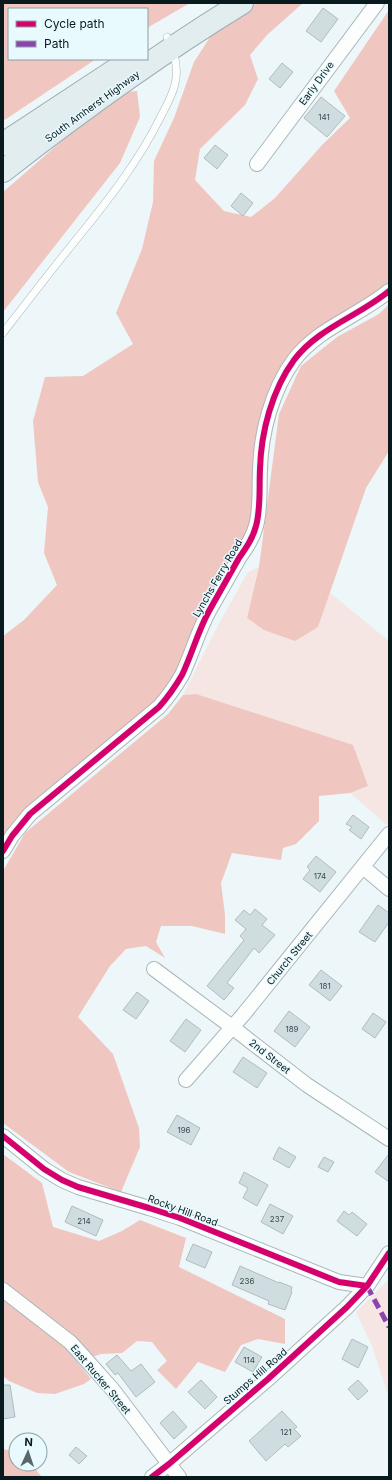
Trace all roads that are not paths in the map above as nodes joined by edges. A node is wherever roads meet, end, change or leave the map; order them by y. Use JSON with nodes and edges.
{"nodes":[{"id":1,"x":218,"y":3,"type":"edge"},
{"id":2,"x":242,"y":3,"type":"edge"},
{"id":3,"x":377,"y":3,"type":"edge"},
{"id":4,"x":170,"y":43,"type":"junction"},
{"id":5,"x":148,"y":49,"type":"edge"},
{"id":6,"x":130,"y":60,"type":"edge"},
{"id":7,"x":3,"y":144,"type":"edge"},
{"id":8,"x":257,"y":164,"type":"dead end"},
{"id":9,"x":3,"y":171,"type":"edge"},
{"id":10,"x":389,"y":291,"type":"edge"},
{"id":11,"x":3,"y":333,"type":"edge"},
{"id":12,"x":389,"y":834,"type":"edge"},
{"id":13,"x":3,"y":851,"type":"edge"},
{"id":14,"x":363,"y":868,"type":"junction"},
{"id":15,"x":389,"y":889,"type":"edge"},
{"id":16,"x":154,"y":969,"type":"dead end"},
{"id":17,"x":232,"y":1027,"type":"junction"},
{"id":18,"x":186,"y":1080,"type":"dead end"},
{"id":19,"x":3,"y":1136,"type":"edge"},
{"id":20,"x":389,"y":1139,"type":"edge"},
{"id":21,"x":389,"y":1253,"type":"edge"},
{"id":22,"x":367,"y":1286,"type":"junction"},
{"id":23,"x":3,"y":1290,"type":"edge"},
{"id":24,"x":169,"y":1464,"type":"junction"},
{"id":25,"x":152,"y":1477,"type":"edge"},
{"id":26,"x":179,"y":1477,"type":"edge"}],
"edges":[{"from":1,"to":4,"type":"main road","name":"South Amherst Highway"},
{"from":2,"to":4,"type":"main road","name":"South Amherst Highway"},
{"from":3,"to":8,"type":"street","name":"Early Drive"},
{"from":4,"to":5,"type":"main road","name":"South Amherst Highway"},
{"from":4,"to":9,"type":"main road","name":"South Amherst Highway"},
{"from":4,"to":11,"type":"lane"},
{"from":6,"to":7,"type":"main road","name":"South Amherst Highway"},
{"from":10,"to":13,"type":"street","name":"Lynchs Ferry Road"},
{"from":12,"to":14,"type":"street","name":"Church Street"},
{"from":14,"to":15,"type":"street"},
{"from":14,"to":17,"type":"street","name":"Church Street"},
{"from":16,"to":17,"type":"street","name":"2nd Street"},
{"from":17,"to":18,"type":"street","name":"Church Street"},
{"from":17,"to":20,"type":"street","name":"2nd Street"},
{"from":19,"to":22,"type":"street","name":"Rocky Hill Road"},
{"from":21,"to":22,"type":"street","name":"Stumps Hill Road"},
{"from":22,"to":24,"type":"street","name":"Stumps Hill Road"},
{"from":23,"to":24,"type":"street","name":"East Rucker Street"},
{"from":24,"to":25,"type":"street","name":"Stumps Hill Road"},
{"from":24,"to":26,"type":"street","name":"East Rucker Street"}]}
